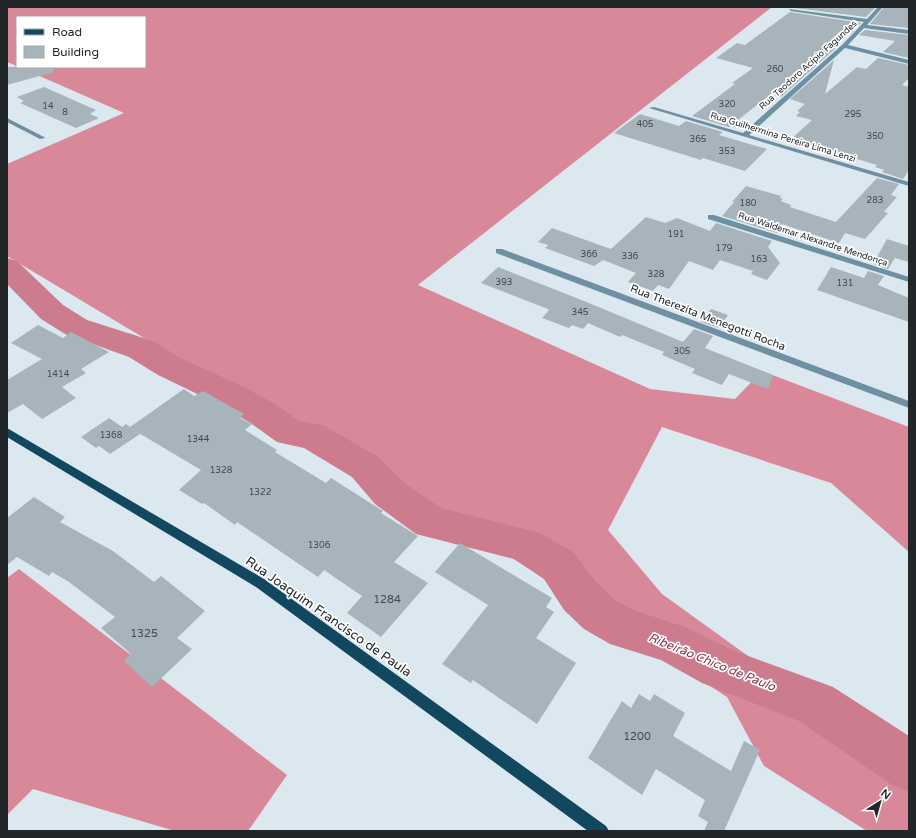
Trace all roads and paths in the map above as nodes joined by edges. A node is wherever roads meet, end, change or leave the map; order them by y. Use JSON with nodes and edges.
{"nodes":[{"id":1,"x":882,"y":7,"type":"edge"},
{"id":2,"x":791,"y":10,"type":"dead end"},
{"id":3,"x":869,"y":21,"type":"junction"},
{"id":4,"x":864,"y":26,"type":"junction"},
{"id":5,"x":909,"y":32,"type":"edge"},
{"id":6,"x":844,"y":46,"type":"junction"},
{"id":7,"x":909,"y":62,"type":"edge"},
{"id":8,"x":652,"y":108,"type":"dead end"},
{"id":9,"x":10,"y":122,"type":"edge"},
{"id":10,"x":745,"y":135,"type":"junction"},
{"id":11,"x":42,"y":138,"type":"dead end"},
{"id":12,"x":909,"y":184,"type":"edge"},
{"id":13,"x":711,"y":217,"type":"dead end"},
{"id":14,"x":499,"y":251,"type":"dead end"},
{"id":15,"x":909,"y":280,"type":"edge"},
{"id":16,"x":909,"y":405,"type":"edge"},
{"id":17,"x":7,"y":432,"type":"edge"},
{"id":18,"x":601,"y":831,"type":"edge"}],
"edges":[{"from":1,"to":3,"type":"street","name":"Rua Teodoro Acípio Fagundes"},
{"from":2,"to":3,"type":"street"},
{"from":3,"to":4,"type":"street","name":"Rua Teodoro Acípio Fagundes"},
{"from":4,"to":5,"type":"street"},
{"from":4,"to":6,"type":"street","name":"Rua Teodoro Acípio Fagundes"},
{"from":6,"to":7,"type":"street"},
{"from":6,"to":10,"type":"street","name":"Rua Teodoro Acípio Fagundes"},
{"from":8,"to":10,"type":"street","name":"Rua Guilhermina Pereira Lima Lenzi"},
{"from":9,"to":11,"type":"street"},
{"from":10,"to":12,"type":"street","name":"Rua Guilhermina Pereira Lima Lenzi"},
{"from":13,"to":15,"type":"street","name":"Rua Waldemar Alexandre Mendonça"},
{"from":14,"to":16,"type":"street","name":"Rua Therezita Menegotti Rocha"},
{"from":17,"to":18,"type":"main road","name":"Rua Joaquim Francisco de Paula"}]}
